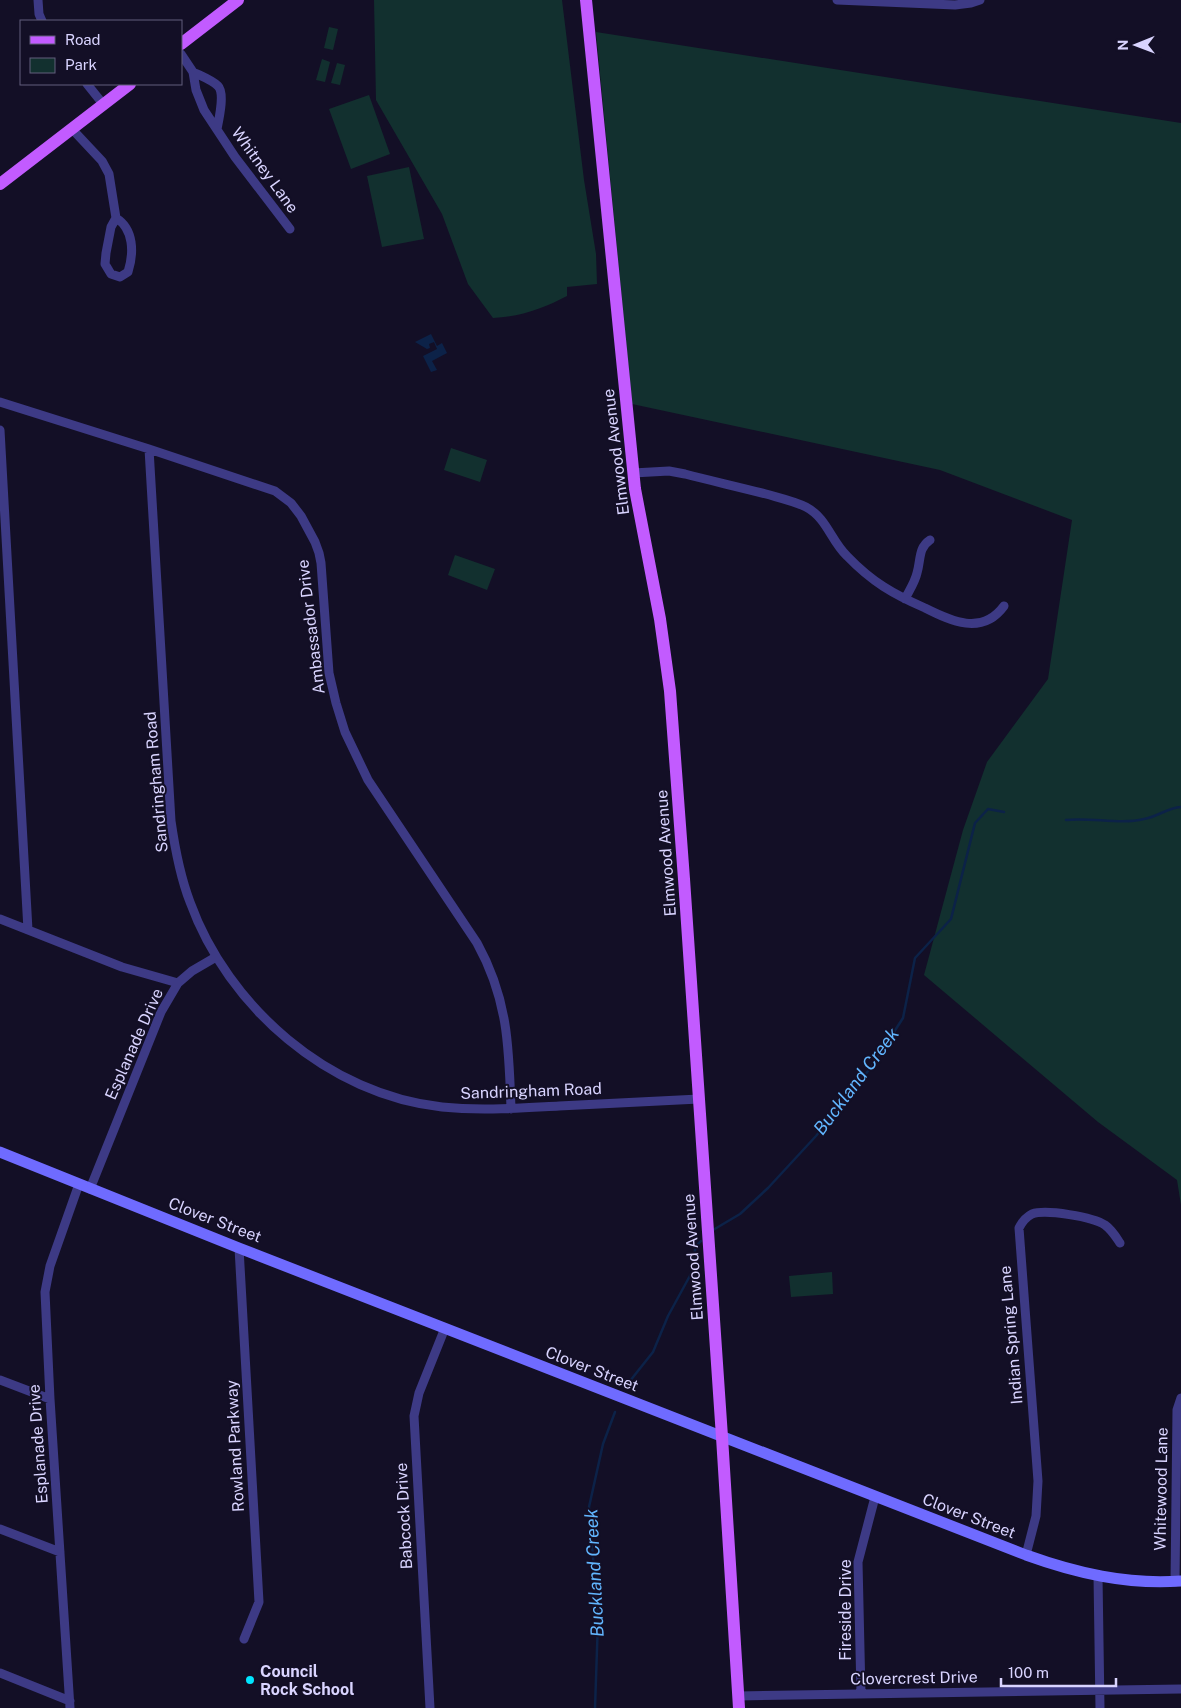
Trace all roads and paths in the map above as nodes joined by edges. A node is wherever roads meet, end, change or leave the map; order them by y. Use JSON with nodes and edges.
{"nodes":[{"id":1,"x":38,"y":0,"type":"edge"},
{"id":2,"x":238,"y":0,"type":"edge"},
{"id":3,"x":586,"y":0,"type":"edge"},
{"id":4,"x":837,"y":0,"type":"edge"},
{"id":5,"x":980,"y":0,"type":"edge"},
{"id":6,"x":885,"y":1,"type":"edge"},
{"id":7,"x":42,"y":20,"type":"edge"},
{"id":8,"x":182,"y":43,"type":"edge"},
{"id":9,"x":182,"y":56,"type":"edge"},
{"id":10,"x":193,"y":72,"type":"junction"},
{"id":11,"x":88,"y":85,"type":"edge"},
{"id":12,"x":129,"y":85,"type":"edge"},
{"id":13,"x":103,"y":104,"type":"junction"},
{"id":14,"x":72,"y":128,"type":"junction"},
{"id":15,"x":217,"y":129,"type":"junction"},
{"id":16,"x":0,"y":184,"type":"edge"},
{"id":17,"x":116,"y":218,"type":"junction"},
{"id":18,"x":290,"y":229,"type":"dead end"},
{"id":19,"x":0,"y":402,"type":"edge"},
{"id":20,"x":0,"y":430,"type":"edge"},
{"id":21,"x":149,"y":449,"type":"junction"},
{"id":22,"x":633,"y":472,"type":"junction"},
{"id":23,"x":930,"y":540,"type":"dead end"},
{"id":24,"x":905,"y":599,"type":"junction"},
{"id":25,"x":1004,"y":606,"type":"dead end"},
{"id":26,"x":0,"y":919,"type":"edge"},
{"id":27,"x":28,"y":930,"type":"junction"},
{"id":28,"x":216,"y":956,"type":"junction"},
{"id":29,"x":178,"y":983,"type":"junction"},
{"id":30,"x":699,"y":1099,"type":"junction"},
{"id":31,"x":512,"y":1109,"type":"junction"},
{"id":32,"x":0,"y":1152,"type":"edge"},
{"id":33,"x":79,"y":1184,"type":"junction"},
{"id":34,"x":90,"y":1189,"type":"junction"},
{"id":35,"x":1120,"y":1243,"type":"dead end"},
{"id":36,"x":239,"y":1248,"type":"junction"},
{"id":37,"x":445,"y":1328,"type":"junction"},
{"id":38,"x":0,"y":1380,"type":"edge"},
{"id":39,"x":1181,"y":1398,"type":"edge"},
{"id":40,"x":50,"y":1399,"type":"junction"},
{"id":41,"x":722,"y":1437,"type":"junction"},
{"id":42,"x":875,"y":1497,"type":"junction"},
{"id":43,"x":0,"y":1529,"type":"edge"},
{"id":44,"x":60,"y":1552,"type":"junction"},
{"id":45,"x":1026,"y":1555,"type":"junction"},
{"id":46,"x":1098,"y":1576,"type":"junction"},
{"id":47,"x":1178,"y":1581,"type":"edge"},
{"id":48,"x":244,"y":1639,"type":"dead end"},
{"id":49,"x":0,"y":1674,"type":"edge"},
{"id":50,"x":1181,"y":1689,"type":"edge"},
{"id":51,"x":1100,"y":1690,"type":"junction"},
{"id":52,"x":861,"y":1694,"type":"junction"},
{"id":53,"x":739,"y":1702,"type":"edge"},
{"id":54,"x":70,"y":1704,"type":"edge"},
{"id":55,"x":430,"y":1708,"type":"edge"},
{"id":56,"x":1100,"y":1708,"type":"edge"}],
"edges":[{"from":1,"to":7,"type":"street"},
{"from":2,"to":8,"type":"main road"},
{"from":3,"to":22,"type":"main road","name":"Elmwood Avenue"},
{"from":4,"to":6,"type":"street"},
{"from":5,"to":6,"type":"street"},
{"from":9,"to":10,"type":"street","name":"Whitney Lane"},
{"from":10,"to":15,"type":"street","name":"Whitney Lane"},
{"from":10,"to":15,"type":"street","name":"Whitney Lane"},
{"from":11,"to":13,"type":"street"},
{"from":12,"to":13,"type":"main road"},
{"from":13,"to":14,"type":"main road"},
{"from":14,"to":16,"type":"main road"},
{"from":14,"to":17,"type":"street"},
{"from":15,"to":18,"type":"street","name":"Whitney Lane"},
{"from":17,"to":17,"type":"street"},
{"from":19,"to":21,"type":"street","name":"Ambassador Drive"},
{"from":20,"to":27,"type":"street"},
{"from":21,"to":28,"type":"street","name":"Sandringham Road"},
{"from":21,"to":31,"type":"street","name":"Ambassador Drive"},
{"from":22,"to":24,"type":"street"},
{"from":22,"to":30,"type":"main road","name":"Elmwood Avenue"},
{"from":23,"to":24,"type":"street"},
{"from":24,"to":25,"type":"street"},
{"from":26,"to":27,"type":"street"},
{"from":27,"to":29,"type":"street"},
{"from":28,"to":29,"type":"street","name":"Esplanade Drive"},
{"from":28,"to":31,"type":"street","name":"Sandringham Road"},
{"from":29,"to":34,"type":"street","name":"Esplanade Drive"},
{"from":30,"to":31,"type":"street","name":"Sandringham Road"},
{"from":30,"to":41,"type":"main road","name":"Elmwood Avenue"},
{"from":32,"to":33,"type":"main road","name":"Clover Street"},
{"from":33,"to":34,"type":"main road","name":"Clover Street"},
{"from":33,"to":40,"type":"street","name":"Esplanade Drive"},
{"from":34,"to":36,"type":"main road","name":"Clover Street"},
{"from":35,"to":45,"type":"street","name":"Indian Spring Lane"},
{"from":36,"to":37,"type":"main road","name":"Clover Street"},
{"from":36,"to":48,"type":"street","name":"Rowland Parkway"},
{"from":37,"to":41,"type":"main road","name":"Clover Street"},
{"from":37,"to":55,"type":"street","name":"Babcock Drive"},
{"from":38,"to":40,"type":"street"},
{"from":39,"to":47,"type":"street","name":"Whitewood Lane"},
{"from":40,"to":44,"type":"street","name":"Esplanade Drive"},
{"from":41,"to":42,"type":"main road","name":"Clover Street"},
{"from":41,"to":53,"type":"main road","name":"Elmwood Avenue"},
{"from":42,"to":45,"type":"main road","name":"Clover Street"},
{"from":42,"to":52,"type":"street","name":"Fireside Drive"},
{"from":43,"to":44,"type":"street"},
{"from":44,"to":54,"type":"street","name":"Esplanade Drive"},
{"from":45,"to":46,"type":"main road","name":"Clover Street"},
{"from":46,"to":47,"type":"main road","name":"Clover Street"},
{"from":46,"to":51,"type":"street"},
{"from":49,"to":54,"type":"street"},
{"from":50,"to":51,"type":"street","name":"Clovercrest Drive"},
{"from":51,"to":52,"type":"street","name":"Clovercrest Drive"},
{"from":51,"to":56,"type":"street"},
{"from":52,"to":53,"type":"street","name":"Clovercrest Drive"}]}
